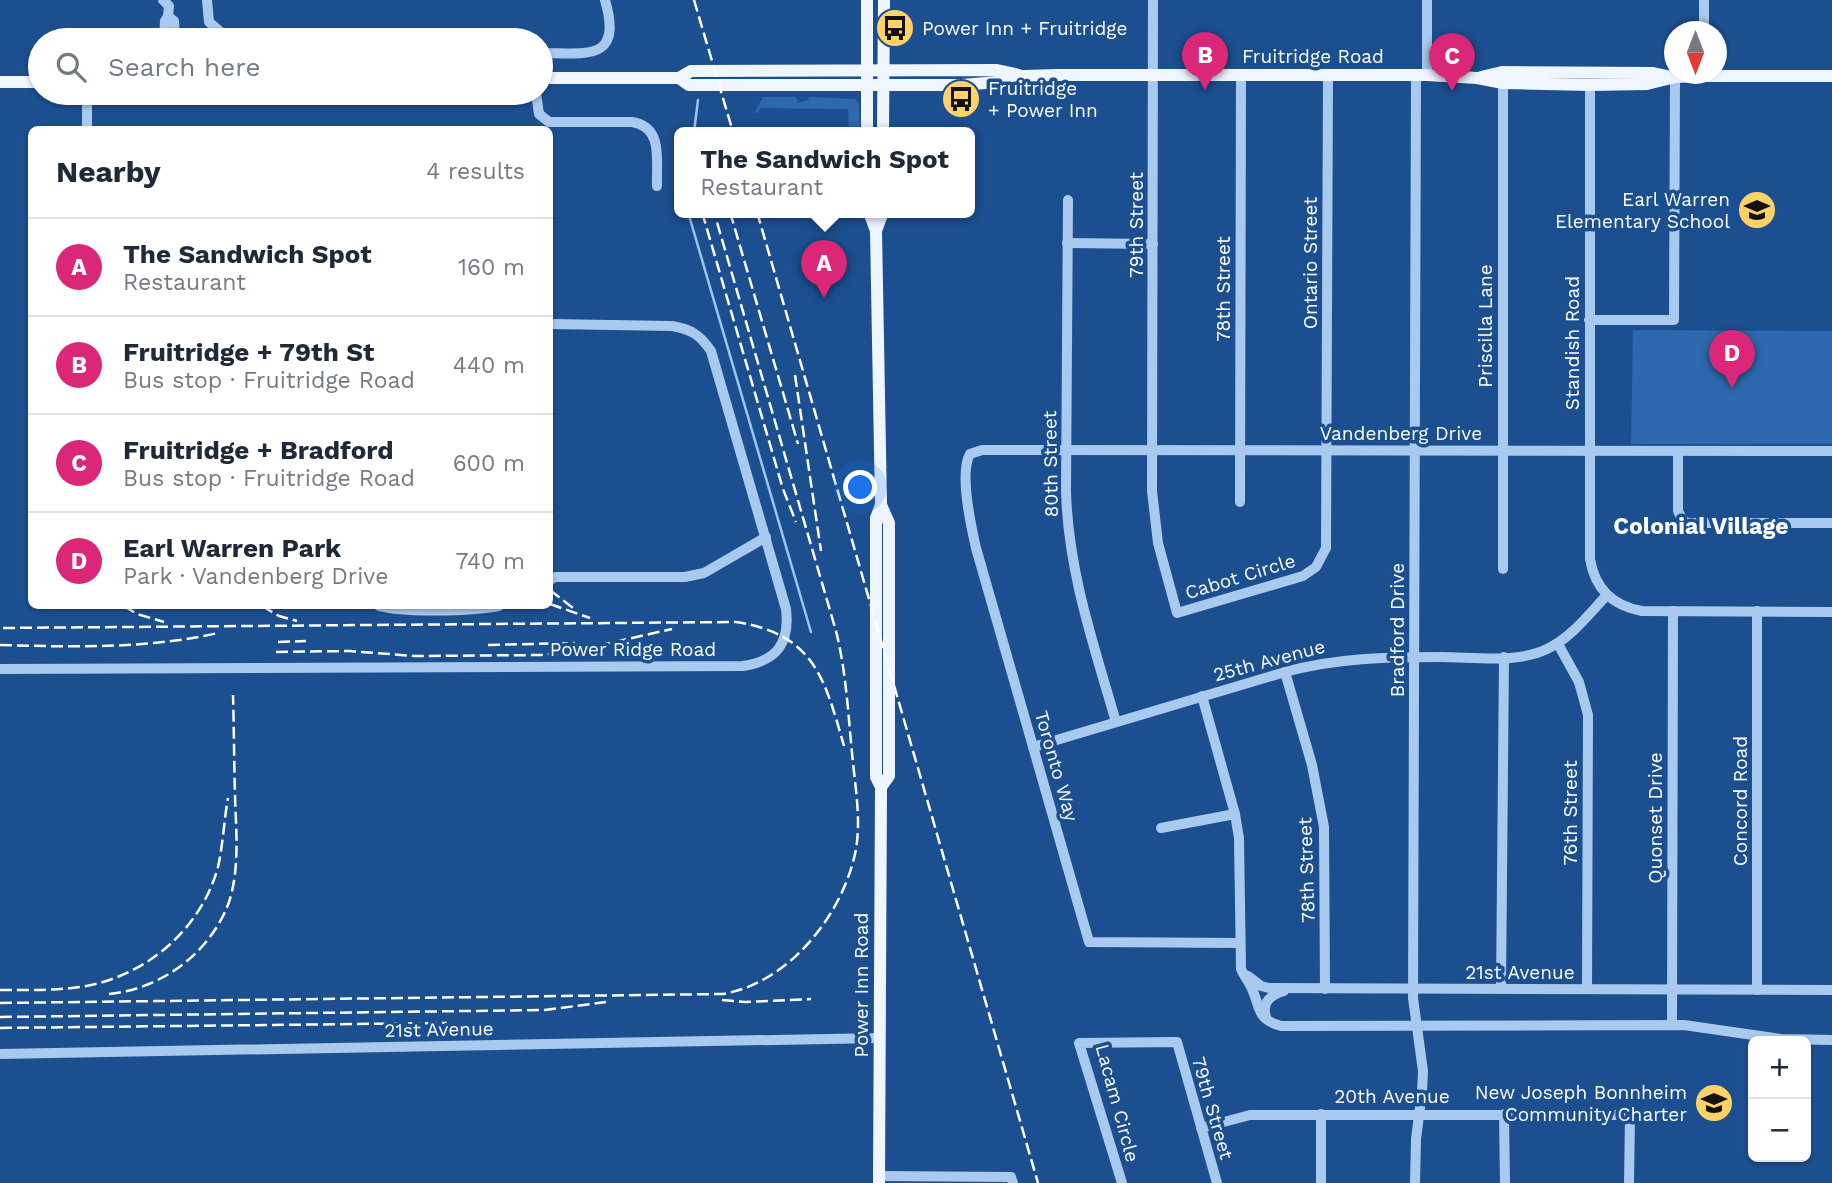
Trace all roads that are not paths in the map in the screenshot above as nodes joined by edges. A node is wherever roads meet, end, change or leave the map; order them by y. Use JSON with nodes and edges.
{"nodes":[{"id":1,"x":208,"y":0,"type":"edge"},
{"id":2,"x":605,"y":0,"type":"edge"},
{"id":3,"x":867,"y":0,"type":"edge"},
{"id":4,"x":884,"y":0,"type":"edge"},
{"id":5,"x":1153,"y":0,"type":"edge"},
{"id":6,"x":1427,"y":0,"type":"edge"},
{"id":7,"x":1704,"y":0,"type":"edge"},
{"id":8,"x":169,"y":5,"type":"edge"},
{"id":9,"x":1704,"y":21,"type":"edge"},
{"id":10,"x":164,"y":28,"type":"edge"},
{"id":11,"x":174,"y":28,"type":"edge"},
{"id":12,"x":216,"y":28,"type":"edge"},
{"id":13,"x":553,"y":53,"type":"edge"},
{"id":14,"x":1153,"y":75,"type":"junction"},
{"id":15,"x":1241,"y":75,"type":"junction"},
{"id":16,"x":1328,"y":75,"type":"junction"},
{"id":17,"x":1421,"y":75,"type":"junction"},
{"id":18,"x":1664,"y":75,"type":"edge"},
{"id":19,"x":1727,"y":75,"type":"edge"},
{"id":20,"x":1832,"y":76,"type":"edge"},
{"id":21,"x":553,"y":78,"type":"edge"},
{"id":22,"x":867,"y":78,"type":"junction"},
{"id":23,"x":883,"y":78,"type":"junction"},
{"id":24,"x":1477,"y":78,"type":"junction"},
{"id":25,"x":1664,"y":80,"type":"edge"},
{"id":26,"x":0,"y":82,"type":"edge"},
{"id":27,"x":28,"y":82,"type":"edge"},
{"id":28,"x":1503,"y":83,"type":"junction"},
{"id":29,"x":1675,"y":84,"type":"edge"},
{"id":30,"x":1590,"y":85,"type":"junction"},
{"id":31,"x":87,"y":105,"type":"edge"},
{"id":32,"x":538,"y":105,"type":"edge"},
{"id":33,"x":87,"y":126,"type":"edge"},
{"id":34,"x":867,"y":127,"type":"edge"},
{"id":35,"x":883,"y":127,"type":"edge"},
{"id":36,"x":657,"y":186,"type":"dead end"},
{"id":37,"x":1068,"y":200,"type":"dead end"},
{"id":38,"x":871,"y":218,"type":"edge"},
{"id":39,"x":881,"y":218,"type":"edge"},
{"id":40,"x":876,"y":231,"type":"junction"},
{"id":41,"x":1067,"y":243,"type":"junction"},
{"id":42,"x":1153,"y":244,"type":"junction"},
{"id":43,"x":1589,"y":320,"type":"junction"},
{"id":44,"x":553,"y":324,"type":"edge"},
{"id":45,"x":1066,"y":450,"type":"junction"},
{"id":46,"x":1152,"y":450,"type":"junction"},
{"id":47,"x":1240,"y":450,"type":"junction"},
{"id":48,"x":1327,"y":450,"type":"junction"},
{"id":49,"x":1415,"y":451,"type":"junction"},
{"id":50,"x":1503,"y":451,"type":"junction"},
{"id":51,"x":1590,"y":451,"type":"junction"},
{"id":52,"x":1678,"y":451,"type":"junction"},
{"id":53,"x":1832,"y":452,"type":"edge"},
{"id":54,"x":970,"y":454,"type":"joint"},
{"id":55,"x":1240,"y":502,"type":"dead end"},
{"id":56,"x":1832,"y":523,"type":"edge"},
{"id":57,"x":766,"y":537,"type":"junction"},
{"id":58,"x":1503,"y":569,"type":"dead end"},
{"id":59,"x":553,"y":578,"type":"edge"},
{"id":60,"x":1607,"y":595,"type":"junction"},
{"id":61,"x":393,"y":609,"type":"edge"},
{"id":62,"x":438,"y":609,"type":"edge"},
{"id":63,"x":1673,"y":611,"type":"junction"},
{"id":64,"x":1757,"y":611,"type":"junction"},
{"id":65,"x":1832,"y":612,"type":"edge"},
{"id":66,"x":1558,"y":643,"type":"junction"},
{"id":67,"x":1414,"y":657,"type":"junction"},
{"id":68,"x":1504,"y":657,"type":"junction"},
{"id":69,"x":0,"y":669,"type":"edge"},
{"id":70,"x":1285,"y":672,"type":"junction"},
{"id":71,"x":1202,"y":696,"type":"junction"},
{"id":72,"x":1116,"y":722,"type":"junction"},
{"id":73,"x":1033,"y":747,"type":"junction"},
{"id":74,"x":1235,"y":814,"type":"junction"},
{"id":75,"x":1161,"y":828,"type":"dead end"},
{"id":76,"x":1239,"y":943,"type":"junction"},
{"id":77,"x":1240,"y":964,"type":"junction"},
{"id":78,"x":1291,"y":988,"type":"junction"},
{"id":79,"x":1325,"y":989,"type":"junction"},
{"id":80,"x":1414,"y":989,"type":"junction"},
{"id":81,"x":1501,"y":989,"type":"junction"},
{"id":82,"x":1587,"y":989,"type":"junction"},
{"id":83,"x":1672,"y":990,"type":"junction"},
{"id":84,"x":1757,"y":990,"type":"junction"},
{"id":85,"x":1832,"y":990,"type":"edge"},
{"id":86,"x":1266,"y":1019,"type":"junction"},
{"id":87,"x":1418,"y":1024,"type":"junction"},
{"id":88,"x":1672,"y":1025,"type":"junction"},
{"id":89,"x":880,"y":1038,"type":"junction"},
{"id":90,"x":1832,"y":1040,"type":"edge"},
{"id":91,"x":1177,"y":1042,"type":"joint"},
{"id":92,"x":0,"y":1054,"type":"edge"},
{"id":93,"x":1321,"y":1114,"type":"junction"},
{"id":94,"x":1420,"y":1114,"type":"junction"},
{"id":95,"x":1504,"y":1114,"type":"junction"},
{"id":96,"x":1201,"y":1128,"type":"junction"},
{"id":97,"x":879,"y":1180,"type":"edge"},
{"id":98,"x":1012,"y":1180,"type":"edge"},
{"id":99,"x":1122,"y":1183,"type":"edge"},
{"id":100,"x":1217,"y":1183,"type":"edge"},
{"id":101,"x":1321,"y":1183,"type":"edge"},
{"id":102,"x":1415,"y":1183,"type":"edge"},
{"id":103,"x":1505,"y":1183,"type":"edge"},
{"id":104,"x":1629,"y":1183,"type":"edge"}],
"edges":[{"from":1,"to":12,"type":"street"},
{"from":2,"to":13,"type":"street"},
{"from":3,"to":22,"type":"main road"},
{"from":4,"to":23,"type":"main road"},
{"from":5,"to":14,"type":"street","name":"79th Street"},
{"from":6,"to":17,"type":"street","name":"Bradford Drive"},
{"from":7,"to":9,"type":"street"},
{"from":8,"to":10,"type":"street"},
{"from":8,"to":11,"type":"street"},
{"from":14,"to":15,"type":"main road","name":"Fruitridge Road"},
{"from":14,"to":23,"type":"main road","name":"Fruitridge Road"},
{"from":14,"to":42,"type":"street","name":"79th Street"},
{"from":15,"to":16,"type":"main road","name":"Fruitridge Road"},
{"from":15,"to":47,"type":"street","name":"78th Street"},
{"from":16,"to":17,"type":"main road","name":"Fruitridge Road"},
{"from":16,"to":48,"type":"street","name":"Ontario Street"},
{"from":17,"to":24,"type":"main road","name":"Fruitridge Road"},
{"from":17,"to":49,"type":"street","name":"Bradford Drive"},
{"from":18,"to":24,"type":"main road","name":"Fruitridge Road"},
{"from":19,"to":20,"type":"main road","name":"Fruitridge Road"},
{"from":21,"to":22,"type":"main road","name":"Fruitridge Road"},
{"from":22,"to":23,"type":"main road","name":"Fruitridge Road"},
{"from":22,"to":34,"type":"main road"},
{"from":23,"to":35,"type":"main road"},
{"from":24,"to":28,"type":"main road","name":"Fruitridge Road"},
{"from":25,"to":30,"type":"main road","name":"Fruitridge Road"},
{"from":26,"to":27,"type":"main road"},
{"from":28,"to":30,"type":"main road","name":"Fruitridge Road"},
{"from":28,"to":50,"type":"street","name":"Priscilla Lane"},
{"from":29,"to":43,"type":"street"},
{"from":30,"to":43,"type":"street","name":"Standish Road"},
{"from":31,"to":33,"type":"street"},
{"from":32,"to":36,"type":"street"},
{"from":37,"to":41,"type":"street","name":"80th Street"},
{"from":38,"to":40,"type":"main road","name":"Power Inn Road"},
{"from":39,"to":40,"type":"main road","name":"Power Inn Road"},
{"from":40,"to":89,"type":"main road","name":"Power Inn Road"},
{"from":41,"to":42,"type":"street"},
{"from":41,"to":45,"type":"street","name":"80th Street"},
{"from":42,"to":46,"type":"street","name":"79th Street"},
{"from":43,"to":51,"type":"street","name":"Standish Road"},
{"from":44,"to":57,"type":"street","name":"Power Ridge Road"},
{"from":45,"to":46,"type":"street","name":"Vandenberg Drive"},
{"from":45,"to":54,"type":"street","name":"Vandenberg Drive"},
{"from":45,"to":72,"type":"street","name":"80th Street"},
{"from":46,"to":47,"type":"street","name":"Vandenberg Drive"},
{"from":46,"to":48,"type":"street","name":"Cabot Circle"},
{"from":47,"to":48,"type":"street","name":"Vandenberg Drive"},
{"from":47,"to":55,"type":"street","name":"78th Street"},
{"from":48,"to":49,"type":"street","name":"Vandenberg Drive"},
{"from":49,"to":50,"type":"street","name":"Vandenberg Drive"},
{"from":49,"to":67,"type":"street","name":"Bradford Drive"},
{"from":50,"to":51,"type":"street","name":"Vandenberg Drive"},
{"from":50,"to":58,"type":"street","name":"Priscilla Lane"},
{"from":51,"to":52,"type":"street","name":"Vandenberg Drive"},
{"from":51,"to":60,"type":"street","name":"Standish Road"},
{"from":52,"to":53,"type":"street","name":"Vandenberg Drive"},
{"from":52,"to":56,"type":"street"},
{"from":54,"to":73,"type":"street","name":"Toronto Way"},
{"from":57,"to":59,"type":"street"},
{"from":57,"to":69,"type":"street","name":"Power Ridge Road"},
{"from":60,"to":63,"type":"street"},
{"from":60,"to":66,"type":"street","name":"25th Avenue"},
{"from":61,"to":62,"type":"street"},
{"from":63,"to":64,"type":"street"},
{"from":63,"to":83,"type":"street","name":"Quonset Drive"},
{"from":64,"to":65,"type":"street"},
{"from":64,"to":84,"type":"street","name":"Concord Road"},
{"from":66,"to":68,"type":"street","name":"25th Avenue"},
{"from":66,"to":82,"type":"street","name":"76th Street"},
{"from":67,"to":68,"type":"street","name":"25th Avenue"},
{"from":67,"to":70,"type":"street","name":"25th Avenue"},
{"from":67,"to":80,"type":"street","name":"Bradford Drive"},
{"from":68,"to":81,"type":"street"},
{"from":70,"to":71,"type":"street","name":"25th Avenue"},
{"from":70,"to":79,"type":"street","name":"78th Street"},
{"from":71,"to":72,"type":"street","name":"25th Avenue"},
{"from":71,"to":74,"type":"street"},
{"from":72,"to":73,"type":"street","name":"25th Avenue"},
{"from":73,"to":76,"type":"street","name":"Toronto Way"},
{"from":74,"to":75,"type":"street"},
{"from":74,"to":76,"type":"street"},
{"from":76,"to":77,"type":"street"},
{"from":77,"to":78,"type":"street","name":"21st Avenue"},
{"from":77,"to":86,"type":"street"},
{"from":78,"to":79,"type":"street","name":"21st Avenue"},
{"from":78,"to":86,"type":"street"},
{"from":79,"to":80,"type":"street","name":"21st Avenue"},
{"from":80,"to":81,"type":"street","name":"21st Avenue"},
{"from":80,"to":87,"type":"street","name":"Bradford Drive"},
{"from":81,"to":82,"type":"street","name":"21st Avenue"},
{"from":82,"to":83,"type":"street","name":"21st Avenue"},
{"from":83,"to":84,"type":"street","name":"21st Avenue"},
{"from":83,"to":88,"type":"street","name":"Quonset Drive"},
{"from":84,"to":85,"type":"street","name":"21st Avenue"},
{"from":86,"to":87,"type":"street"},
{"from":87,"to":88,"type":"street"},
{"from":87,"to":94,"type":"street","name":"Bradford Drive"},
{"from":88,"to":90,"type":"street"},
{"from":89,"to":92,"type":"street","name":"21st Avenue"},
{"from":89,"to":97,"type":"main road","name":"Power Inn Road"},
{"from":91,"to":96,"type":"street","name":"79th Street"},
{"from":91,"to":99,"type":"street","name":"Lacam Circle"},
{"from":93,"to":94,"type":"street","name":"20th Avenue"},
{"from":93,"to":96,"type":"street","name":"20th Avenue"},
{"from":93,"to":101,"type":"street"},
{"from":94,"to":95,"type":"street","name":"20th Avenue"},
{"from":94,"to":102,"type":"street","name":"Bradford Drive"},
{"from":95,"to":103,"type":"street"},
{"from":95,"to":104,"type":"street","name":"20th Avenue"},
{"from":96,"to":100,"type":"street","name":"79th Street"},
{"from":97,"to":98,"type":"street"}]}
